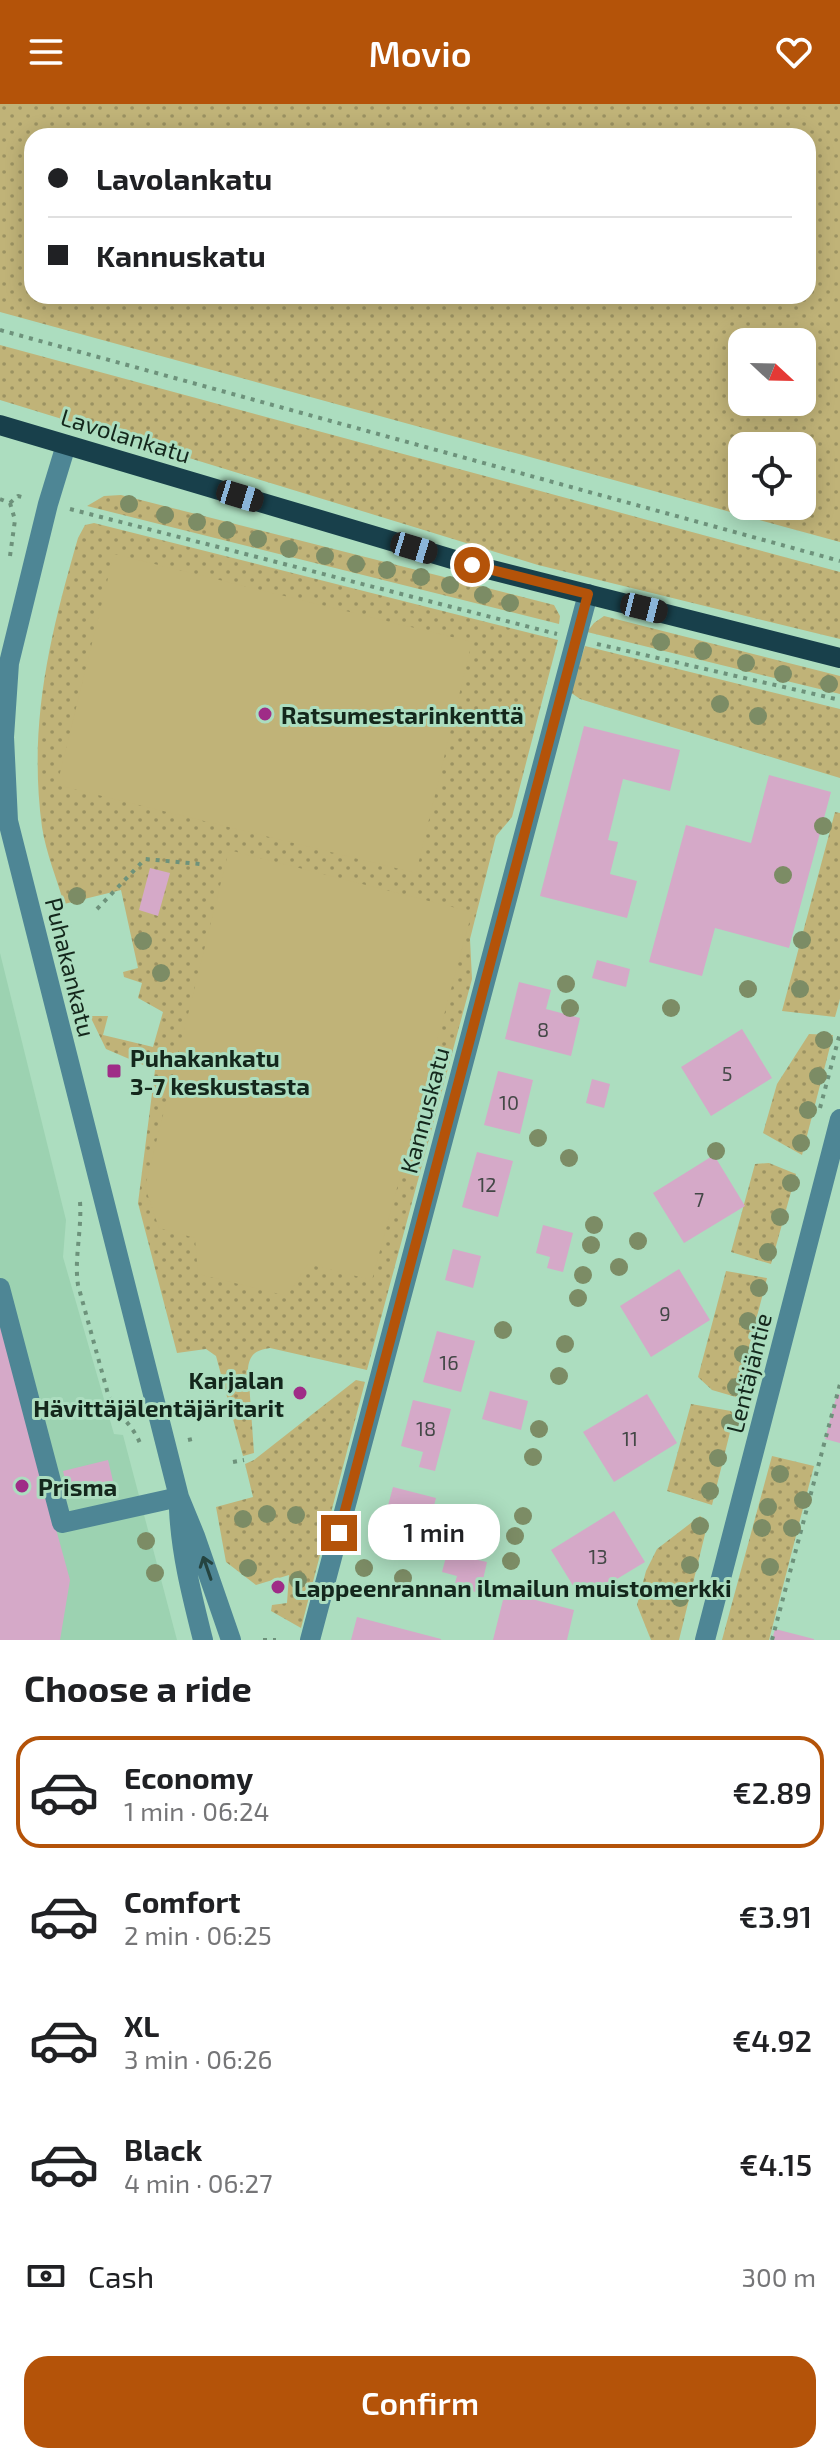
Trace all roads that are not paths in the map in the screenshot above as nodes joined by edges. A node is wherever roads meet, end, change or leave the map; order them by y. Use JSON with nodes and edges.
{"nodes":[{"id":1,"x":0,"y":425,"type":"edge"},
{"id":2,"x":66,"y":445,"type":"junction"},
{"id":3,"x":588,"y":594,"type":"junction"},
{"id":4,"x":840,"y":658,"type":"edge"},
{"id":5,"x":4,"y":822,"type":"edge"},
{"id":6,"x":840,"y":1119,"type":"edge"},
{"id":7,"x":0,"y":1288,"type":"edge"},
{"id":8,"x":179,"y":1497,"type":"junction"},
{"id":9,"x":203,"y":1640,"type":"edge"},
{"id":10,"x":231,"y":1640,"type":"edge"},
{"id":11,"x":310,"y":1640,"type":"edge"},
{"id":12,"x":705,"y":1640,"type":"edge"}],
"edges":[{"from":1,"to":2,"type":"main road","name":"Lavolankatu"},
{"from":2,"to":3,"type":"main road","name":"Lavolankatu"},
{"from":2,"to":5,"type":"street","name":"Puhakankatu"},
{"from":3,"to":4,"type":"main road","name":"Lavolankatu"},
{"from":3,"to":11,"type":"street","name":"Kannuskatu"},
{"from":5,"to":8,"type":"street","name":"Puhakankatu"},
{"from":6,"to":12,"type":"street","name":"Lentäjäntie"},
{"from":7,"to":8,"type":"street"},
{"from":8,"to":9,"type":"street","name":"Puhakankatu"},
{"from":10,"to":8,"type":"street","name":"Puhakankatu","one_way":true}]}
